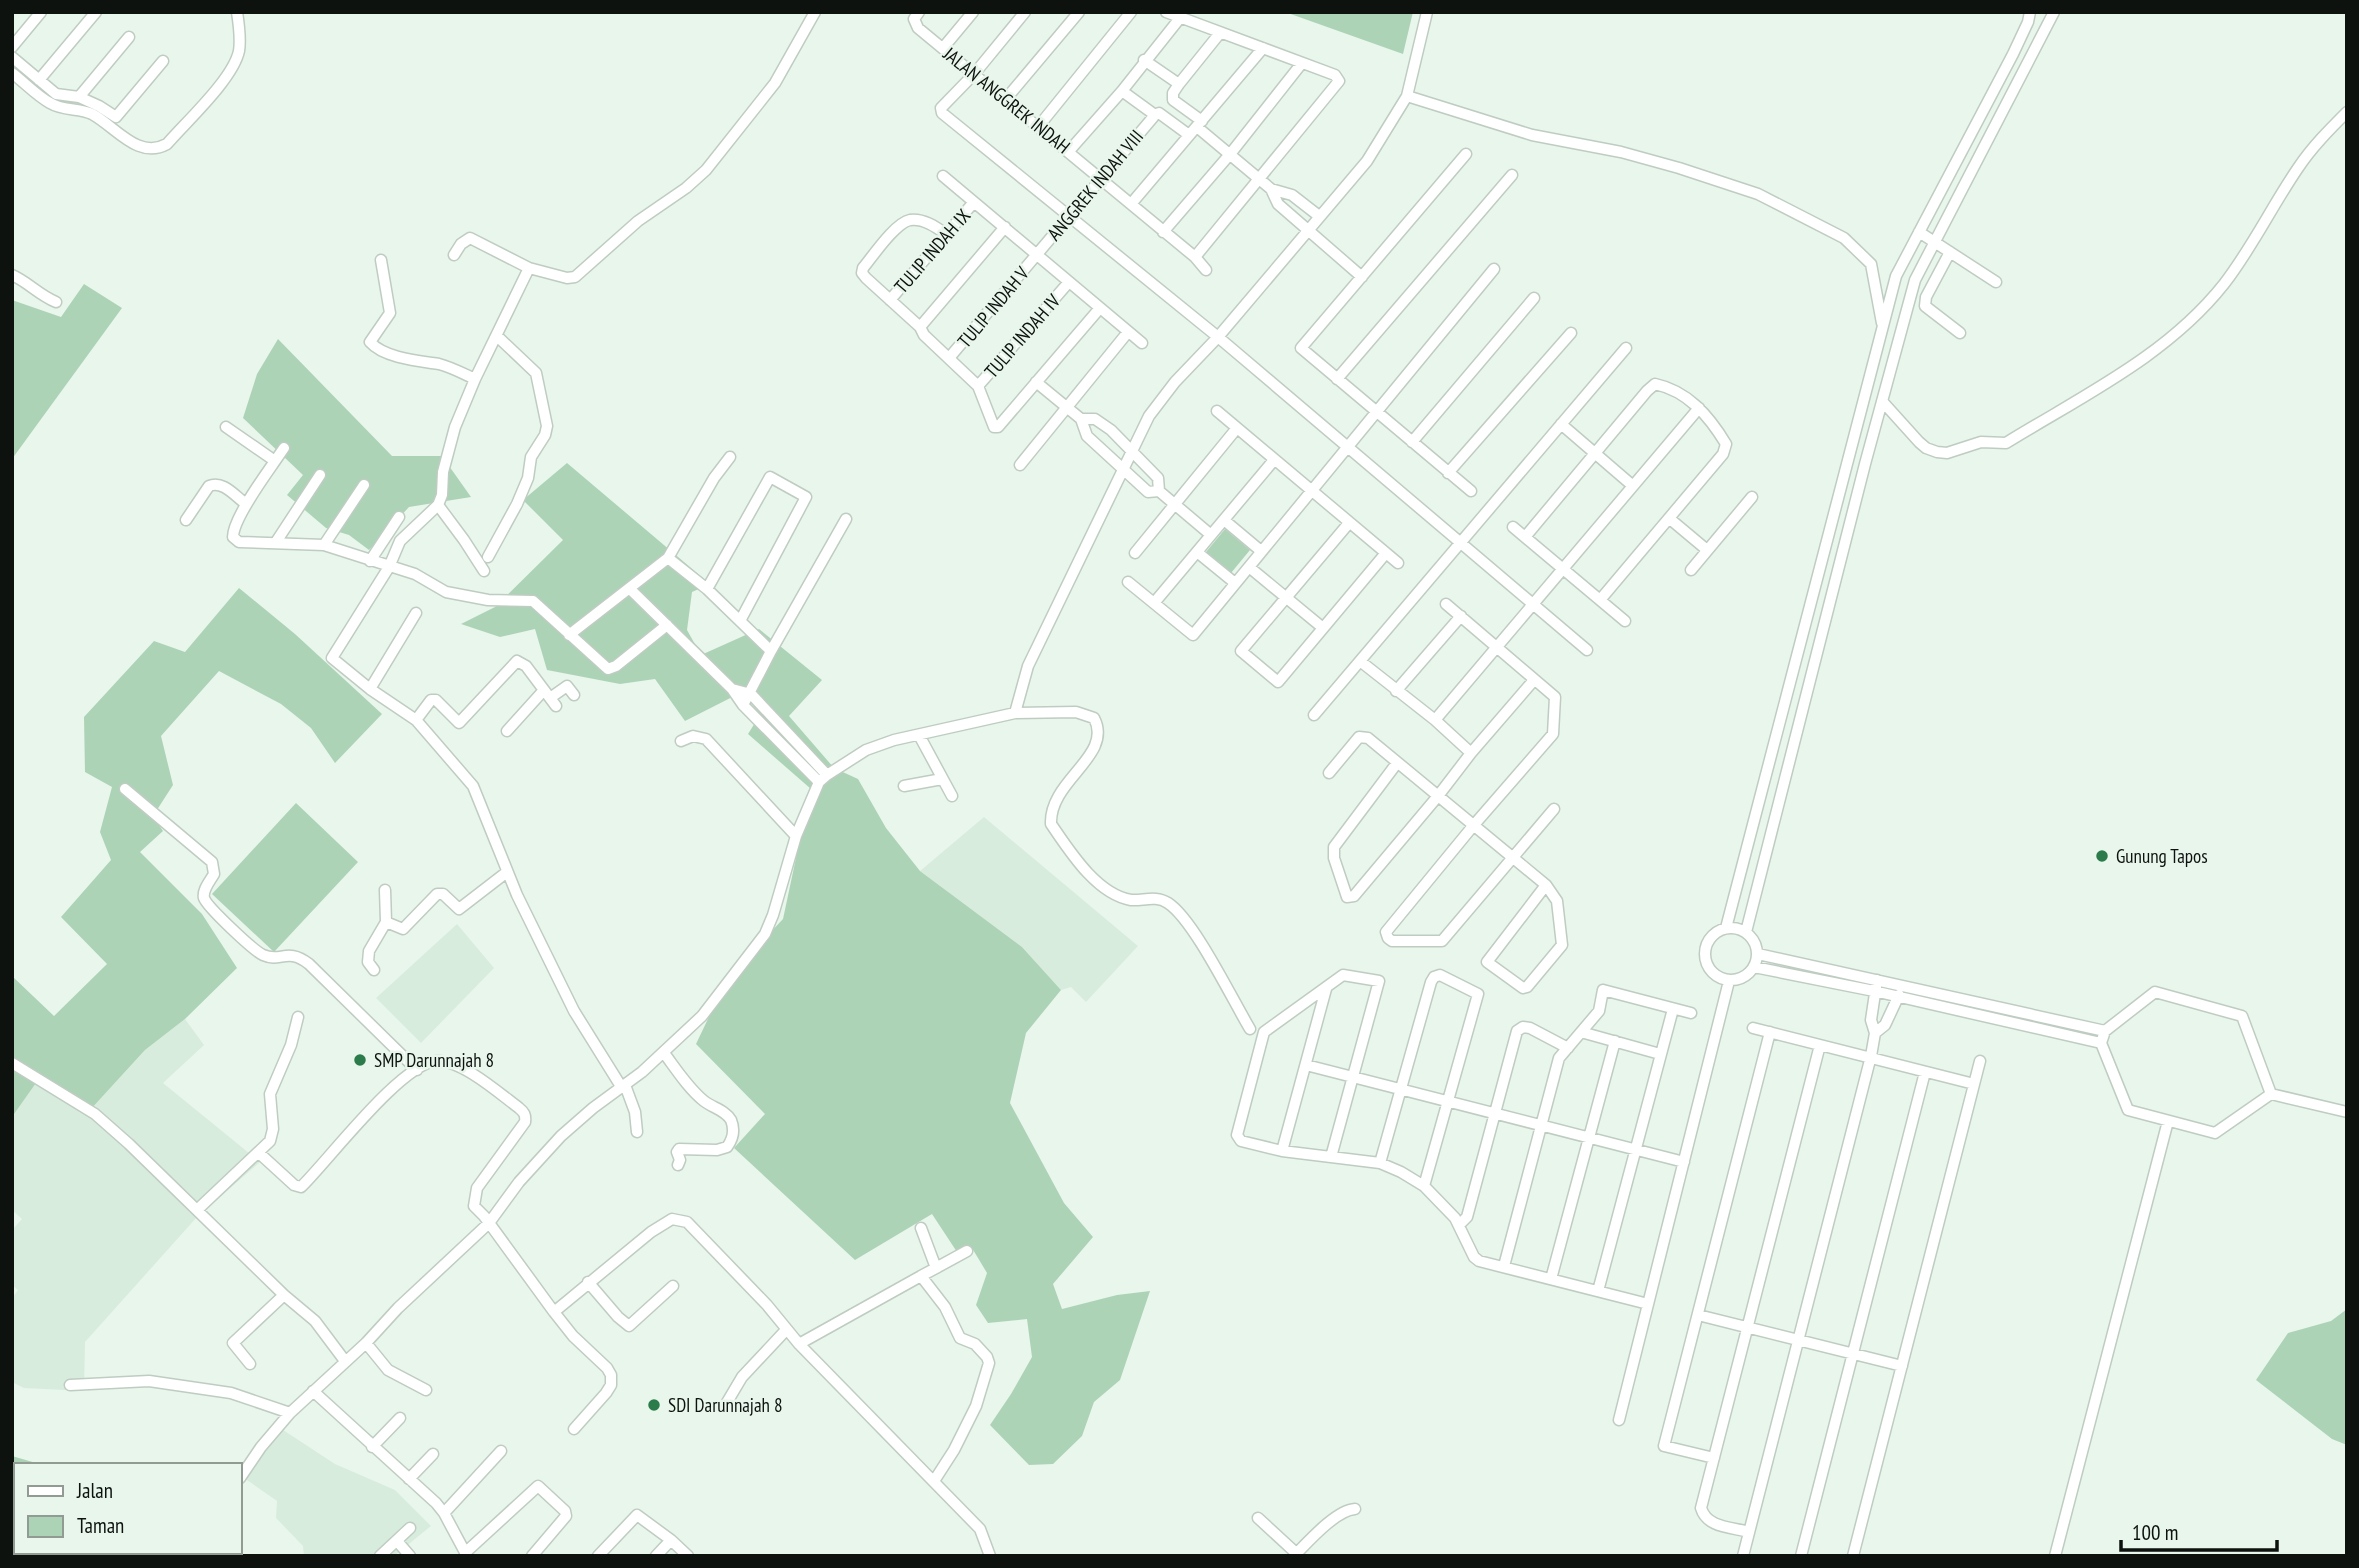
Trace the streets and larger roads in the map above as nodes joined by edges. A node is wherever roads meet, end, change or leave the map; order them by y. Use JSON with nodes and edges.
{"nodes":[{"id":1,"x":41,"y":12,"type":"edge"},
{"id":2,"x":96,"y":12,"type":"edge"},
{"id":3,"x":237,"y":12,"type":"edge"},
{"id":4,"x":815,"y":12,"type":"edge"},
{"id":5,"x":973,"y":12,"type":"edge"},
{"id":6,"x":1025,"y":12,"type":"edge"},
{"id":7,"x":1079,"y":12,"type":"edge"},
{"id":8,"x":1131,"y":12,"type":"edge"},
{"id":9,"x":1166,"y":12,"type":"edge"},
{"id":10,"x":1427,"y":12,"type":"edge"},
{"id":11,"x":2030,"y":12,"type":"edge"},
{"id":12,"x":2054,"y":12,"type":"edge"},
{"id":13,"x":917,"y":17,"type":"edge"},
{"id":14,"x":1180,"y":18,"type":"junction"},
{"id":15,"x":1220,"y":33,"type":"junction"},
{"id":16,"x":129,"y":37,"type":"dead end"},
{"id":17,"x":12,"y":47,"type":"edge"},
{"id":18,"x":943,"y":48,"type":"junction"},
{"id":19,"x":1263,"y":48,"type":"junction"},
{"id":20,"x":2014,"y":54,"type":"junction"},
{"id":21,"x":12,"y":57,"type":"edge"},
{"id":22,"x":1144,"y":60,"type":"junction"},
{"id":23,"x":163,"y":61,"type":"dead end"},
{"id":24,"x":2029,"y":62,"type":"junction"},
{"id":25,"x":1303,"y":63,"type":"junction"},
{"id":26,"x":12,"y":73,"type":"edge"},
{"id":27,"x":975,"y":73,"type":"junction"},
{"id":28,"x":39,"y":80,"type":"junction"},
{"id":29,"x":1179,"y":84,"type":"junction"},
{"id":30,"x":1122,"y":91,"type":"junction"},
{"id":31,"x":1408,"y":91,"type":"junction"},
{"id":32,"x":79,"y":97,"type":"junction"},
{"id":33,"x":1005,"y":100,"type":"junction"},
{"id":34,"x":2347,"y":112,"type":"edge"},
{"id":35,"x":1155,"y":115,"type":"junction"},
{"id":36,"x":1200,"y":124,"type":"junction"},
{"id":37,"x":1038,"y":127,"type":"junction"},
{"id":38,"x":1189,"y":135,"type":"junction"},
{"id":39,"x":1069,"y":151,"type":"junction"},
{"id":40,"x":1231,"y":153,"type":"junction"},
{"id":41,"x":1466,"y":154,"type":"dead end"},
{"id":42,"x":1512,"y":175,"type":"dead end"},
{"id":43,"x":943,"y":176,"type":"dead end"},
{"id":44,"x":1100,"y":177,"type":"junction"},
{"id":45,"x":1260,"y":180,"type":"junction"},
{"id":46,"x":1270,"y":189,"type":"junction"},
{"id":47,"x":974,"y":202,"type":"junction"},
{"id":48,"x":1131,"y":204,"type":"junction"},
{"id":49,"x":1069,"y":216,"type":"junction"},
{"id":50,"x":1319,"y":216,"type":"junction"},
{"id":51,"x":1005,"y":228,"type":"junction"},
{"id":52,"x":1307,"y":229,"type":"junction"},
{"id":53,"x":1163,"y":232,"type":"junction"},
{"id":54,"x":1919,"y":232,"type":"junction"},
{"id":55,"x":946,"y":234,"type":"junction"},
{"id":56,"x":1934,"y":242,"type":"junction"},
{"id":57,"x":1950,"y":252,"type":"junction"},
{"id":58,"x":454,"y":255,"type":"dead end"},
{"id":59,"x":1036,"y":256,"type":"junction"},
{"id":60,"x":1195,"y":257,"type":"junction"},
{"id":61,"x":382,"y":260,"type":"dead end"},
{"id":62,"x":529,"y":268,"type":"junction"},
{"id":63,"x":1494,"y":269,"type":"dead end"},
{"id":64,"x":1206,"y":270,"type":"dead end"},
{"id":65,"x":12,"y":275,"type":"edge"},
{"id":66,"x":1362,"y":276,"type":"junction"},
{"id":67,"x":1069,"y":282,"type":"junction"},
{"id":68,"x":1996,"y":282,"type":"dead end"},
{"id":69,"x":1534,"y":298,"type":"dead end"},
{"id":70,"x":890,"y":300,"type":"junction"},
{"id":71,"x":56,"y":302,"type":"dead end"},
{"id":72,"x":1100,"y":308,"type":"junction"},
{"id":73,"x":1883,"y":325,"type":"junction"},
{"id":74,"x":920,"y":327,"type":"junction"},
{"id":75,"x":1128,"y":332,"type":"junction"},
{"id":76,"x":1571,"y":332,"type":"dead end"},
{"id":77,"x":1960,"y":333,"type":"dead end"},
{"id":78,"x":498,"y":337,"type":"junction"},
{"id":79,"x":1218,"y":337,"type":"junction"},
{"id":80,"x":1142,"y":343,"type":"dead end"},
{"id":81,"x":1626,"y":348,"type":"dead end"},
{"id":82,"x":949,"y":358,"type":"junction"},
{"id":83,"x":475,"y":379,"type":"junction"},
{"id":84,"x":1337,"y":379,"type":"junction"},
{"id":85,"x":1036,"y":382,"type":"junction"},
{"id":86,"x":979,"y":388,"type":"junction"},
{"id":87,"x":1882,"y":401,"type":"junction"},
{"id":88,"x":1066,"y":407,"type":"junction"},
{"id":89,"x":1699,"y":408,"type":"junction"},
{"id":90,"x":1217,"y":411,"type":"dead end"},
{"id":91,"x":1376,"y":411,"type":"junction"},
{"id":92,"x":1081,"y":419,"type":"junction"},
{"id":93,"x":1561,"y":424,"type":"junction"},
{"id":94,"x":226,"y":427,"type":"dead end"},
{"id":95,"x":1237,"y":428,"type":"junction"},
{"id":96,"x":1412,"y":442,"type":"junction"},
{"id":97,"x":1347,"y":446,"type":"junction"},
{"id":98,"x":284,"y":448,"type":"dead end"},
{"id":99,"x":1130,"y":451,"type":"junction"},
{"id":100,"x":1597,"y":454,"type":"junction"},
{"id":101,"x":730,"y":457,"type":"dead end"},
{"id":102,"x":1274,"y":460,"type":"junction"},
{"id":103,"x":275,"y":461,"type":"junction"},
{"id":104,"x":1849,"y":462,"type":"junction"},
{"id":105,"x":1865,"y":464,"type":"junction"},
{"id":106,"x":1020,"y":465,"type":"dead end"},
{"id":107,"x":1122,"y":467,"type":"junction"},
{"id":108,"x":1448,"y":473,"type":"junction"},
{"id":109,"x":320,"y":475,"type":"dead end"},
{"id":110,"x":364,"y":485,"type":"dead end"},
{"id":111,"x":1633,"y":486,"type":"junction"},
{"id":112,"x":1311,"y":490,"type":"junction"},
{"id":113,"x":1159,"y":491,"type":"junction"},
{"id":114,"x":1471,"y":491,"type":"dead end"},
{"id":115,"x":1752,"y":497,"type":"dead end"},
{"id":116,"x":246,"y":504,"type":"junction"},
{"id":117,"x":1174,"y":504,"type":"junction"},
{"id":118,"x":438,"y":505,"type":"junction"},
{"id":119,"x":399,"y":517,"type":"dead end"},
{"id":120,"x":846,"y":519,"type":"dead end"},
{"id":121,"x":1670,"y":519,"type":"junction"},
{"id":122,"x":186,"y":520,"type":"dead end"},
{"id":123,"x":1224,"y":520,"type":"junction"},
{"id":124,"x":1349,"y":523,"type":"junction"},
{"id":125,"x":1513,"y":527,"type":"dead end"},
{"id":126,"x":1211,"y":535,"type":"junction"},
{"id":127,"x":1525,"y":537,"type":"junction"},
{"id":128,"x":276,"y":542,"type":"junction"},
{"id":129,"x":1461,"y":542,"type":"junction"},
{"id":130,"x":324,"y":545,"type":"junction"},
{"id":131,"x":1707,"y":550,"type":"junction"},
{"id":132,"x":1261,"y":551,"type":"junction"},
{"id":133,"x":1197,"y":552,"type":"junction"},
{"id":134,"x":1135,"y":553,"type":"dead end"},
{"id":135,"x":1386,"y":553,"type":"junction"},
{"id":136,"x":488,"y":557,"type":"dead end"},
{"id":137,"x":668,"y":558,"type":"junction"},
{"id":138,"x":370,"y":561,"type":"junction"},
{"id":139,"x":1398,"y":563,"type":"dead end"},
{"id":140,"x":389,"y":567,"type":"junction"},
{"id":141,"x":1249,"y":567,"type":"junction"},
{"id":142,"x":1562,"y":569,"type":"junction"},
{"id":143,"x":1691,"y":570,"type":"dead end"},
{"id":144,"x":484,"y":572,"type":"dead end"},
{"id":145,"x":1128,"y":582,"type":"dead end"},
{"id":146,"x":1236,"y":583,"type":"junction"},
{"id":147,"x":630,"y":589,"type":"junction"},
{"id":148,"x":707,"y":589,"type":"junction"},
{"id":149,"x":1286,"y":598,"type":"junction"},
{"id":150,"x":1600,"y":600,"type":"junction"},
{"id":151,"x":1154,"y":603,"type":"junction"},
{"id":152,"x":1446,"y":604,"type":"dead end"},
{"id":153,"x":1533,"y":604,"type":"junction"},
{"id":154,"x":416,"y":613,"type":"dead end"},
{"id":155,"x":1461,"y":616,"type":"junction"},
{"id":156,"x":740,"y":621,"type":"junction"},
{"id":157,"x":1625,"y":621,"type":"dead end"},
{"id":158,"x":667,"y":625,"type":"junction"},
{"id":159,"x":1323,"y":628,"type":"junction"},
{"id":160,"x":569,"y":635,"type":"junction"},
{"id":161,"x":1496,"y":646,"type":"junction"},
{"id":162,"x":1587,"y":650,"type":"dead end"},
{"id":163,"x":771,"y":651,"type":"junction"},
{"id":164,"x":1360,"y":661,"type":"junction"},
{"id":165,"x":1534,"y":680,"type":"junction"},
{"id":166,"x":370,"y":689,"type":"junction"},
{"id":167,"x":732,"y":689,"type":"junction"},
{"id":168,"x":1396,"y":691,"type":"junction"},
{"id":169,"x":751,"y":694,"type":"junction"},
{"id":170,"x":574,"y":695,"type":"dead end"},
{"id":171,"x":550,"y":698,"type":"junction"},
{"id":172,"x":743,"y":705,"type":"junction"},
{"id":173,"x":1015,"y":713,"type":"junction"},
{"id":174,"x":1314,"y":715,"type":"dead end"},
{"id":175,"x":416,"y":720,"type":"junction"},
{"id":176,"x":1435,"y":720,"type":"junction"},
{"id":177,"x":507,"y":731,"type":"dead end"},
{"id":178,"x":919,"y":735,"type":"junction"},
{"id":179,"x":681,"y":741,"type":"dead end"},
{"id":180,"x":1471,"y":752,"type":"junction"},
{"id":181,"x":1397,"y":763,"type":"junction"},
{"id":182,"x":1328,"y":773,"type":"dead end"},
{"id":183,"x":823,"y":778,"type":"junction"},
{"id":184,"x":942,"y":779,"type":"junction"},
{"id":185,"x":904,"y":786,"type":"dead end"},
{"id":186,"x":125,"y":789,"type":"dead end"},
{"id":187,"x":951,"y":796,"type":"dead end"},
{"id":188,"x":1438,"y":796,"type":"junction"},
{"id":189,"x":1554,"y":809,"type":"dead end"},
{"id":190,"x":1473,"y":826,"type":"junction"},
{"id":191,"x":796,"y":836,"type":"junction"},
{"id":192,"x":1513,"y":857,"type":"junction"},
{"id":193,"x":507,"y":872,"type":"junction"},
{"id":194,"x":1546,"y":885,"type":"junction"},
{"id":195,"x":385,"y":890,"type":"dead end"},
{"id":196,"x":386,"y":922,"type":"junction"},
{"id":197,"x":1726,"y":928,"type":"junction"},
{"id":198,"x":1746,"y":932,"type":"junction"},
{"id":199,"x":1758,"y":954,"type":"junction"},
{"id":200,"x":1754,"y":967,"type":"junction"},
{"id":201,"x":374,"y":970,"type":"dead end"},
{"id":202,"x":1877,"y":980,"type":"junction"},
{"id":203,"x":1729,"y":981,"type":"junction"},
{"id":204,"x":1900,"y":985,"type":"junction"},
{"id":205,"x":1326,"y":989,"type":"junction"},
{"id":206,"x":1874,"y":991,"type":"junction"},
{"id":207,"x":1898,"y":999,"type":"junction"},
{"id":208,"x":1673,"y":1009,"type":"junction"},
{"id":209,"x":1691,"y":1013,"type":"dead end"},
{"id":210,"x":298,"y":1017,"type":"dead end"},
{"id":211,"x":1753,"y":1028,"type":"dead end"},
{"id":212,"x":1250,"y":1029,"type":"dead end"},
{"id":213,"x":2105,"y":1031,"type":"junction"},
{"id":214,"x":1581,"y":1032,"type":"junction"},
{"id":215,"x":1770,"y":1032,"type":"junction"},
{"id":216,"x":1875,"y":1033,"type":"junction"},
{"id":217,"x":1615,"y":1041,"type":"junction"},
{"id":218,"x":2101,"y":1044,"type":"junction"},
{"id":219,"x":1820,"y":1045,"type":"junction"},
{"id":220,"x":1568,"y":1048,"type":"junction"},
{"id":221,"x":664,"y":1053,"type":"junction"},
{"id":222,"x":1660,"y":1054,"type":"junction"},
{"id":223,"x":1871,"y":1056,"type":"junction"},
{"id":224,"x":1980,"y":1061,"type":"dead end"},
{"id":225,"x":12,"y":1063,"type":"edge"},
{"id":226,"x":1306,"y":1065,"type":"junction"},
{"id":227,"x":417,"y":1070,"type":"junction"},
{"id":228,"x":1925,"y":1072,"type":"junction"},
{"id":229,"x":1353,"y":1077,"type":"junction"},
{"id":230,"x":1974,"y":1084,"type":"junction"},
{"id":231,"x":624,"y":1086,"type":"junction"},
{"id":232,"x":1401,"y":1089,"type":"junction"},
{"id":233,"x":2270,"y":1094,"type":"junction"},
{"id":234,"x":1447,"y":1101,"type":"junction"},
{"id":235,"x":2347,"y":1112,"type":"edge"},
{"id":236,"x":1495,"y":1113,"type":"junction"},
{"id":237,"x":2168,"y":1121,"type":"junction"},
{"id":238,"x":1542,"y":1125,"type":"junction"},
{"id":239,"x":637,"y":1132,"type":"dead end"},
{"id":240,"x":1589,"y":1137,"type":"junction"},
{"id":241,"x":1636,"y":1149,"type":"junction"},
{"id":242,"x":1282,"y":1151,"type":"junction"},
{"id":243,"x":259,"y":1153,"type":"junction"},
{"id":244,"x":1331,"y":1157,"type":"junction"},
{"id":245,"x":1684,"y":1161,"type":"junction"},
{"id":246,"x":1380,"y":1163,"type":"junction"},
{"id":247,"x":678,"y":1165,"type":"dead end"},
{"id":248,"x":1424,"y":1186,"type":"junction"},
{"id":249,"x":197,"y":1210,"type":"junction"},
{"id":250,"x":489,"y":1223,"type":"junction"},
{"id":251,"x":1459,"y":1225,"type":"junction"},
{"id":252,"x":920,"y":1228,"type":"dead end"},
{"id":253,"x":967,"y":1251,"type":"dead end"},
{"id":254,"x":1504,"y":1266,"type":"junction"},
{"id":255,"x":936,"y":1268,"type":"junction"},
{"id":256,"x":920,"y":1276,"type":"junction"},
{"id":257,"x":1551,"y":1279,"type":"junction"},
{"id":258,"x":588,"y":1282,"type":"junction"},
{"id":259,"x":673,"y":1286,"type":"dead end"},
{"id":260,"x":1598,"y":1291,"type":"junction"},
{"id":261,"x":284,"y":1295,"type":"junction"},
{"id":262,"x":1648,"y":1304,"type":"junction"},
{"id":263,"x":554,"y":1312,"type":"junction"},
{"id":264,"x":1698,"y":1315,"type":"junction"},
{"id":265,"x":1748,"y":1327,"type":"junction"},
{"id":266,"x":786,"y":1330,"type":"junction"},
{"id":267,"x":1800,"y":1340,"type":"junction"},
{"id":268,"x":366,"y":1343,"type":"junction"},
{"id":269,"x":799,"y":1344,"type":"junction"},
{"id":270,"x":1852,"y":1353,"type":"junction"},
{"id":271,"x":345,"y":1361,"type":"junction"},
{"id":272,"x":250,"y":1364,"type":"dead end"},
{"id":273,"x":1902,"y":1366,"type":"junction"},
{"id":274,"x":70,"y":1385,"type":"dead end"},
{"id":275,"x":426,"y":1390,"type":"dead end"},
{"id":276,"x":313,"y":1391,"type":"junction"},
{"id":277,"x":726,"y":1404,"type":"dead end"},
{"id":278,"x":290,"y":1413,"type":"junction"},
{"id":279,"x":400,"y":1418,"type":"dead end"},
{"id":280,"x":1619,"y":1420,"type":"dead end"},
{"id":281,"x":574,"y":1429,"type":"dead end"},
{"id":282,"x":372,"y":1447,"type":"junction"},
{"id":283,"x":501,"y":1451,"type":"dead end"},
{"id":284,"x":433,"y":1454,"type":"dead end"},
{"id":285,"x":1714,"y":1458,"type":"junction"},
{"id":286,"x":242,"y":1475,"type":"edge"},
{"id":287,"x":409,"y":1479,"type":"junction"},
{"id":288,"x":934,"y":1481,"type":"junction"},
{"id":289,"x":1355,"y":1508,"type":"dead end"},
{"id":290,"x":444,"y":1513,"type":"junction"},
{"id":291,"x":1258,"y":1518,"type":"dead end"},
{"id":292,"x":410,"y":1528,"type":"dead end"},
{"id":293,"x":1749,"y":1532,"type":"junction"},
{"id":294,"x":671,"y":1540,"type":"junction"},
{"id":295,"x":397,"y":1541,"type":"junction"},
{"id":296,"x":466,"y":1554,"type":"edge"},
{"id":297,"x":12,"y":1555,"type":"edge"},
{"id":298,"x":1295,"y":1555,"type":"edge"},
{"id":299,"x":19,"y":1556,"type":"edge"},
{"id":300,"x":380,"y":1556,"type":"edge"},
{"id":301,"x":410,"y":1556,"type":"edge"},
{"id":302,"x":532,"y":1556,"type":"edge"},
{"id":303,"x":598,"y":1556,"type":"edge"},
{"id":304,"x":656,"y":1556,"type":"edge"},
{"id":305,"x":688,"y":1556,"type":"edge"},
{"id":306,"x":989,"y":1556,"type":"edge"},
{"id":307,"x":1743,"y":1556,"type":"edge"},
{"id":308,"x":1801,"y":1556,"type":"edge"},
{"id":309,"x":1853,"y":1556,"type":"edge"},
{"id":310,"x":2055,"y":1556,"type":"edge"}],
"edges":[{"from":1,"to":17,"type":"street"},
{"from":2,"to":28,"type":"street"},
{"from":3,"to":26,"type":"street"},
{"from":4,"to":62,"type":"street"},
{"from":5,"to":18,"type":"street"},
{"from":6,"to":27,"type":"street"},
{"from":7,"to":33,"type":"street"},
{"from":8,"to":37,"type":"street"},
{"from":9,"to":14,"type":"street"},
{"from":10,"to":31,"type":"street"},
{"from":11,"to":20,"type":"street"},
{"from":12,"to":24,"type":"street"},
{"from":13,"to":18,"type":"street","name":"JALAN ANGGREK INDAH"},
{"from":14,"to":15,"type":"street"},
{"from":14,"to":22,"type":"street"},
{"from":15,"to":19,"type":"street"},
{"from":15,"to":29,"type":"street"},
{"from":16,"to":32,"type":"street"},
{"from":18,"to":27,"type":"street","name":"JALAN ANGGREK INDAH"},
{"from":19,"to":25,"type":"street"},
{"from":19,"to":36,"type":"street"},
{"from":20,"to":24,"type":"street"},
{"from":20,"to":54,"type":"street"},
{"from":21,"to":28,"type":"street"},
{"from":22,"to":29,"type":"street"},
{"from":22,"to":30,"type":"street"},
{"from":23,"to":32,"type":"street"},
{"from":24,"to":56,"type":"street"},
{"from":25,"to":40,"type":"street"},
{"from":25,"to":45,"type":"street"},
{"from":27,"to":33,"type":"street","name":"JALAN ANGGREK INDAH"},
{"from":27,"to":49,"type":"street"},
{"from":28,"to":32,"type":"street"},
{"from":29,"to":36,"type":"street"},
{"from":30,"to":35,"type":"street"},
{"from":30,"to":39,"type":"street"},
{"from":31,"to":50,"type":"street"},
{"from":31,"to":73,"type":"street"},
{"from":33,"to":37,"type":"street","name":"JALAN ANGGREK INDAH"},
{"from":34,"to":87,"type":"street"},
{"from":35,"to":38,"type":"street"},
{"from":35,"to":44,"type":"street","name":"ANGGREK INDAH VIII"},
{"from":36,"to":38,"type":"street"},
{"from":36,"to":40,"type":"street"},
{"from":37,"to":39,"type":"street","name":"JALAN ANGGREK INDAH"},
{"from":38,"to":48,"type":"street"},
{"from":39,"to":44,"type":"street","name":"JALAN ANGGREK INDAH"},
{"from":40,"to":45,"type":"street"},
{"from":40,"to":53,"type":"street"},
{"from":41,"to":66,"type":"street"},
{"from":42,"to":84,"type":"street"},
{"from":43,"to":47,"type":"street"},
{"from":44,"to":48,"type":"street","name":"JALAN ANGGREK INDAH"},
{"from":44,"to":49,"type":"street","name":"ANGGREK INDAH VIII"},
{"from":45,"to":46,"type":"street"},
{"from":45,"to":60,"type":"street"},
{"from":46,"to":50,"type":"street"},
{"from":46,"to":52,"type":"street"},
{"from":47,"to":51,"type":"street"},
{"from":47,"to":55,"type":"street","name":"TULIP INDAH IX"},
{"from":48,"to":53,"type":"street","name":"JALAN ANGGREK INDAH"},
{"from":49,"to":59,"type":"street","name":"ANGGREK INDAH VIII"},
{"from":49,"to":79,"type":"street"},
{"from":50,"to":52,"type":"street"},
{"from":51,"to":59,"type":"street"},
{"from":51,"to":74,"type":"street"},
{"from":52,"to":66,"type":"street"},
{"from":52,"to":79,"type":"street"},
{"from":53,"to":60,"type":"street","name":"JALAN ANGGREK INDAH"},
{"from":54,"to":56,"type":"street"},
{"from":54,"to":73,"type":"street"},
{"from":55,"to":70,"type":"street","name":"TULIP INDAH IX"},
{"from":55,"to":70,"type":"street"},
{"from":56,"to":57,"type":"street"},
{"from":56,"to":87,"type":"street"},
{"from":57,"to":68,"type":"street"},
{"from":57,"to":77,"type":"street"},
{"from":58,"to":62,"type":"street"},
{"from":59,"to":67,"type":"street"},
{"from":59,"to":82,"type":"street","name":"TULIP INDAH V"},
{"from":60,"to":64,"type":"street","name":"JALAN ANGGREK INDAH"},
{"from":61,"to":83,"type":"street"},
{"from":62,"to":78,"type":"street"},
{"from":63,"to":91,"type":"street"},
{"from":65,"to":71,"type":"street"},
{"from":66,"to":84,"type":"street"},
{"from":67,"to":72,"type":"street"},
{"from":67,"to":86,"type":"street","name":"TULIP INDAH IV"},
{"from":69,"to":96,"type":"street"},
{"from":70,"to":74,"type":"street"},
{"from":72,"to":75,"type":"street"},
{"from":72,"to":85,"type":"street"},
{"from":73,"to":104,"type":"street"},
{"from":74,"to":82,"type":"street"},
{"from":75,"to":80,"type":"street"},
{"from":75,"to":88,"type":"street"},
{"from":76,"to":108,"type":"street"},
{"from":78,"to":83,"type":"street"},
{"from":78,"to":136,"type":"street"},
{"from":79,"to":97,"type":"street"},
{"from":79,"to":99,"type":"street"},
{"from":81,"to":93,"type":"street"},
{"from":82,"to":86,"type":"street"},
{"from":83,"to":118,"type":"street"},
{"from":84,"to":91,"type":"street"},
{"from":85,"to":86,"type":"street"},
{"from":85,"to":88,"type":"street"},
{"from":87,"to":105,"type":"street"},
{"from":88,"to":92,"type":"street"},
{"from":88,"to":106,"type":"street"},
{"from":89,"to":100,"type":"street"},
{"from":89,"to":111,"type":"street"},
{"from":89,"to":121,"type":"street"},
{"from":90,"to":95,"type":"street"},
{"from":91,"to":96,"type":"street"},
{"from":91,"to":97,"type":"street"},
{"from":92,"to":99,"type":"street"},
{"from":92,"to":107,"type":"street"},
{"from":93,"to":100,"type":"street"},
{"from":93,"to":129,"type":"street"},
{"from":94,"to":103,"type":"street"},
{"from":95,"to":102,"type":"street"},
{"from":95,"to":117,"type":"street"},
{"from":96,"to":108,"type":"street"},
{"from":97,"to":112,"type":"street"},
{"from":97,"to":129,"type":"street"},
{"from":98,"to":103,"type":"street"},
{"from":99,"to":107,"type":"street"},
{"from":99,"to":113,"type":"street"},
{"from":100,"to":111,"type":"street"},
{"from":100,"to":127,"type":"street"},
{"from":101,"to":137,"type":"street"},
{"from":102,"to":112,"type":"street"},
{"from":102,"to":123,"type":"street"},
{"from":103,"to":116,"type":"street"},
{"from":104,"to":105,"type":"street"},
{"from":104,"to":197,"type":"street"},
{"from":105,"to":198,"type":"street"},
{"from":107,"to":113,"type":"street"},
{"from":107,"to":173,"type":"street"},
{"from":108,"to":114,"type":"street"},
{"from":109,"to":128,"type":"street"},
{"from":110,"to":130,"type":"street"},
{"from":111,"to":142,"type":"street"},
{"from":112,"to":124,"type":"street"},
{"from":112,"to":132,"type":"street"},
{"from":113,"to":117,"type":"street"},
{"from":115,"to":131,"type":"street"},
{"from":116,"to":122,"type":"street"},
{"from":116,"to":128,"type":"street"},
{"from":117,"to":126,"type":"street"},
{"from":117,"to":134,"type":"street"},
{"from":118,"to":140,"type":"street"},
{"from":118,"to":144,"type":"street"},
{"from":119,"to":138,"type":"street"},
{"from":120,"to":163,"type":"street"},
{"from":121,"to":131,"type":"street"},
{"from":121,"to":150,"type":"street"},
{"from":123,"to":126,"type":"street"},
{"from":123,"to":132,"type":"street"},
{"from":124,"to":135,"type":"street"},
{"from":124,"to":149,"type":"street"},
{"from":125,"to":127,"type":"street"},
{"from":126,"to":133,"type":"street"},
{"from":127,"to":142,"type":"street"},
{"from":128,"to":130,"type":"street"},
{"from":129,"to":153,"type":"street"},
{"from":129,"to":164,"type":"street"},
{"from":130,"to":138,"type":"street"},
{"from":131,"to":143,"type":"street"},
{"from":132,"to":141,"type":"street"},
{"from":133,"to":146,"type":"street"},
{"from":133,"to":151,"type":"street"},
{"from":135,"to":139,"type":"street"},
{"from":135,"to":159,"type":"street"},
{"from":137,"to":147,"type":"street"},
{"from":137,"to":148,"type":"street"},
{"from":138,"to":140,"type":"street"},
{"from":140,"to":160,"type":"street"},
{"from":140,"to":166,"type":"street"},
{"from":141,"to":146,"type":"street"},
{"from":141,"to":149,"type":"street"},
{"from":142,"to":150,"type":"street"},
{"from":142,"to":153,"type":"street"},
{"from":145,"to":151,"type":"street"},
{"from":146,"to":151,"type":"street"},
{"from":147,"to":158,"type":"street"},
{"from":147,"to":160,"type":"street"},
{"from":148,"to":156,"type":"street"},
{"from":148,"to":156,"type":"street"},
{"from":149,"to":159,"type":"street"},
{"from":149,"to":159,"type":"street"},
{"from":150,"to":157,"type":"street"},
{"from":152,"to":155,"type":"street"},
{"from":153,"to":161,"type":"street"},
{"from":153,"to":162,"type":"street"},
{"from":154,"to":166,"type":"street"},
{"from":155,"to":161,"type":"street"},
{"from":155,"to":168,"type":"street"},
{"from":156,"to":163,"type":"street"},
{"from":158,"to":160,"type":"street"},
{"from":158,"to":167,"type":"street"},
{"from":161,"to":165,"type":"street"},
{"from":161,"to":176,"type":"street"},
{"from":163,"to":169,"type":"street"},
{"from":164,"to":168,"type":"street"},
{"from":164,"to":174,"type":"street"},
{"from":165,"to":180,"type":"street"},
{"from":165,"to":190,"type":"street"},
{"from":166,"to":175,"type":"street"},
{"from":167,"to":169,"type":"street"},
{"from":167,"to":172,"type":"street"},
{"from":168,"to":176,"type":"street"},
{"from":169,"to":172,"type":"street"},
{"from":169,"to":183,"type":"street"},
{"from":170,"to":171,"type":"street"},
{"from":171,"to":175,"type":"street"},
{"from":171,"to":177,"type":"street"},
{"from":172,"to":183,"type":"street"},
{"from":173,"to":178,"type":"street"},
{"from":173,"to":212,"type":"street"},
{"from":175,"to":193,"type":"street"},
{"from":176,"to":180,"type":"street"},
{"from":178,"to":183,"type":"street"},
{"from":178,"to":184,"type":"street"},
{"from":179,"to":191,"type":"street"},
{"from":180,"to":188,"type":"street"},
{"from":181,"to":182,"type":"street"},
{"from":181,"to":188,"type":"street"},
{"from":181,"to":188,"type":"street"},
{"from":183,"to":191,"type":"street"},
{"from":184,"to":185,"type":"street"},
{"from":184,"to":187,"type":"street"},
{"from":186,"to":227,"type":"street"},
{"from":188,"to":190,"type":"street"},
{"from":189,"to":192,"type":"street"},
{"from":190,"to":192,"type":"street"},
{"from":190,"to":192,"type":"street"},
{"from":191,"to":221,"type":"street"},
{"from":192,"to":194,"type":"street"},
{"from":193,"to":196,"type":"street"},
{"from":193,"to":231,"type":"street"},
{"from":194,"to":194,"type":"street"},
{"from":195,"to":196,"type":"street"},
{"from":196,"to":201,"type":"street"},
{"from":197,"to":198,"type":"street"},
{"from":197,"to":203,"type":"street"},
{"from":198,"to":199,"type":"street"},
{"from":199,"to":200,"type":"street"},
{"from":199,"to":202,"type":"street"},
{"from":200,"to":203,"type":"street"},
{"from":200,"to":206,"type":"street"},
{"from":202,"to":204,"type":"street"},
{"from":202,"to":206,"type":"street"},
{"from":203,"to":245,"type":"street"},
{"from":204,"to":207,"type":"street"},
{"from":204,"to":213,"type":"street"},
{"from":205,"to":226,"type":"street"},
{"from":205,"to":229,"type":"street"},
{"from":205,"to":242,"type":"street"},
{"from":206,"to":207,"type":"street"},
{"from":206,"to":216,"type":"street"},
{"from":207,"to":216,"type":"street"},
{"from":207,"to":218,"type":"street"},
{"from":208,"to":209,"type":"street"},
{"from":208,"to":214,"type":"street"},
{"from":208,"to":222,"type":"street"},
{"from":210,"to":243,"type":"street"},
{"from":211,"to":215,"type":"street"},
{"from":213,"to":218,"type":"street"},
{"from":213,"to":233,"type":"street"},
{"from":214,"to":217,"type":"street"},
{"from":214,"to":220,"type":"street"},
{"from":215,"to":219,"type":"street"},
{"from":215,"to":264,"type":"street"},
{"from":216,"to":223,"type":"street"},
{"from":217,"to":222,"type":"street"},
{"from":217,"to":240,"type":"street"},
{"from":218,"to":237,"type":"street"},
{"from":219,"to":223,"type":"street"},
{"from":219,"to":265,"type":"street"},
{"from":220,"to":236,"type":"street"},
{"from":220,"to":238,"type":"street"},
{"from":221,"to":231,"type":"street"},
{"from":221,"to":247,"type":"street"},
{"from":222,"to":241,"type":"street"},
{"from":223,"to":228,"type":"street"},
{"from":223,"to":267,"type":"street"},
{"from":224,"to":230,"type":"street"},
{"from":225,"to":249,"type":"street"},
{"from":226,"to":229,"type":"street"},
{"from":226,"to":242,"type":"street"},
{"from":227,"to":243,"type":"street"},
{"from":227,"to":250,"type":"street"},
{"from":228,"to":230,"type":"street"},
{"from":228,"to":270,"type":"street"},
{"from":229,"to":232,"type":"street"},
{"from":229,"to":244,"type":"street"},
{"from":230,"to":273,"type":"street"},
{"from":231,"to":239,"type":"street"},
{"from":231,"to":250,"type":"street"},
{"from":232,"to":234,"type":"street"},
{"from":232,"to":234,"type":"street"},
{"from":232,"to":246,"type":"street"},
{"from":233,"to":235,"type":"street"},
{"from":233,"to":237,"type":"street"},
{"from":234,"to":236,"type":"street"},
{"from":234,"to":248,"type":"street"},
{"from":236,"to":238,"type":"street"},
{"from":236,"to":251,"type":"street"},
{"from":237,"to":310,"type":"street"},
{"from":238,"to":240,"type":"street"},
{"from":238,"to":254,"type":"street"},
{"from":240,"to":241,"type":"street"},
{"from":240,"to":257,"type":"street"},
{"from":241,"to":245,"type":"street"},
{"from":241,"to":260,"type":"street"},
{"from":242,"to":244,"type":"street"},
{"from":243,"to":249,"type":"street"},
{"from":244,"to":246,"type":"street"},
{"from":245,"to":262,"type":"street"},
{"from":246,"to":248,"type":"street"},
{"from":248,"to":251,"type":"street"},
{"from":249,"to":261,"type":"street"},
{"from":250,"to":263,"type":"street"},
{"from":250,"to":268,"type":"street"},
{"from":251,"to":254,"type":"street"},
{"from":252,"to":255,"type":"street"},
{"from":253,"to":255,"type":"street"},
{"from":254,"to":257,"type":"street"},
{"from":255,"to":256,"type":"street"},
{"from":256,"to":269,"type":"street"},
{"from":256,"to":288,"type":"street"},
{"from":257,"to":260,"type":"street"},
{"from":258,"to":259,"type":"street"},
{"from":258,"to":263,"type":"street"},
{"from":258,"to":266,"type":"street"},
{"from":260,"to":262,"type":"street"},
{"from":261,"to":271,"type":"street"},
{"from":261,"to":272,"type":"street"},
{"from":262,"to":280,"type":"street"},
{"from":263,"to":281,"type":"street"},
{"from":264,"to":265,"type":"street"},
{"from":264,"to":285,"type":"street"},
{"from":265,"to":267,"type":"street"},
{"from":265,"to":285,"type":"street"},
{"from":266,"to":269,"type":"street"},
{"from":266,"to":277,"type":"street"},
{"from":267,"to":270,"type":"street"},
{"from":267,"to":293,"type":"street"},
{"from":268,"to":271,"type":"street"},
{"from":268,"to":275,"type":"street"},
{"from":269,"to":288,"type":"street"},
{"from":270,"to":273,"type":"street"},
{"from":270,"to":308,"type":"street"},
{"from":271,"to":276,"type":"street"},
{"from":273,"to":309,"type":"street"},
{"from":274,"to":278,"type":"street"},
{"from":276,"to":278,"type":"street"},
{"from":276,"to":282,"type":"street"},
{"from":278,"to":286,"type":"street"},
{"from":279,"to":282,"type":"street"},
{"from":282,"to":287,"type":"street"},
{"from":283,"to":290,"type":"street"},
{"from":284,"to":287,"type":"street"},
{"from":285,"to":293,"type":"street"},
{"from":287,"to":290,"type":"street"},
{"from":288,"to":306,"type":"street"},
{"from":289,"to":298,"type":"street"},
{"from":290,"to":296,"type":"street"},
{"from":291,"to":298,"type":"street"},
{"from":292,"to":295,"type":"street"},
{"from":293,"to":307,"type":"street"},
{"from":294,"to":303,"type":"street"},
{"from":294,"to":304,"type":"street"},
{"from":294,"to":305,"type":"street"},
{"from":295,"to":300,"type":"street"},
{"from":295,"to":301,"type":"street"},
{"from":296,"to":302,"type":"street"},
{"from":297,"to":299,"type":"street"}]}
